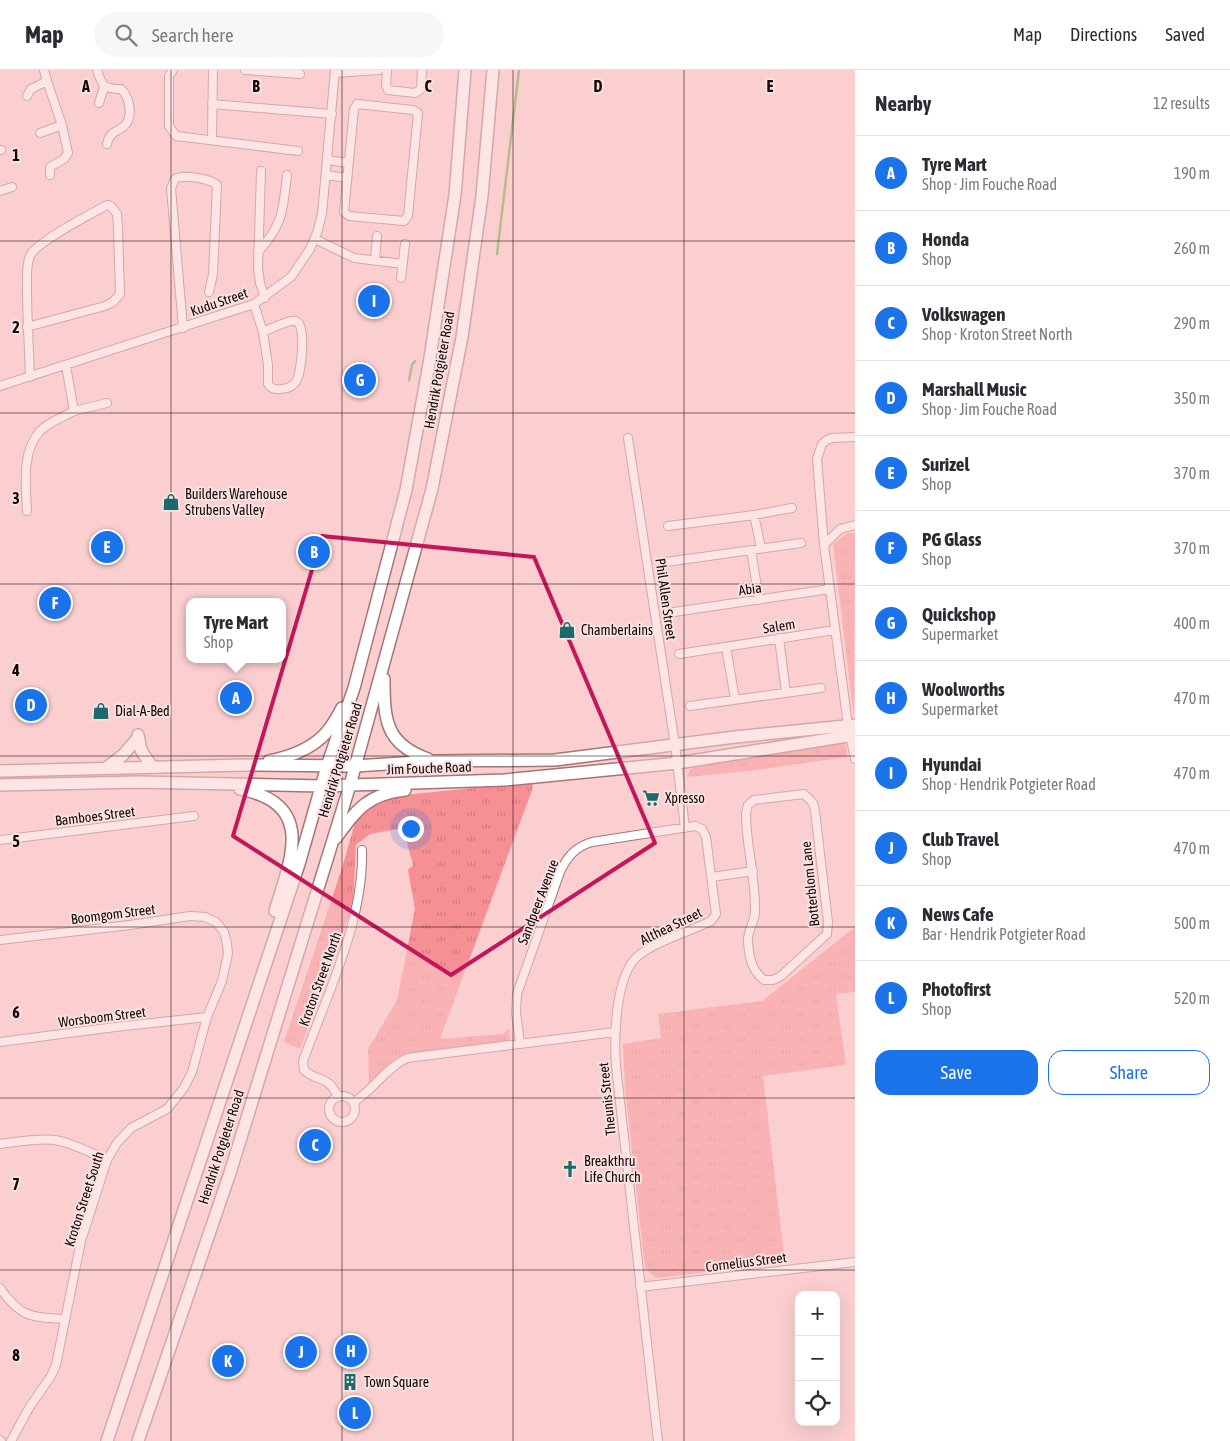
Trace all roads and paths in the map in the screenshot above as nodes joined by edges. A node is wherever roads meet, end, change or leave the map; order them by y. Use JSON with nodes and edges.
{"nodes":[{"id":1,"x":44,"y":70,"type":"edge"},
{"id":2,"x":97,"y":70,"type":"edge"},
{"id":3,"x":173,"y":70,"type":"edge"},
{"id":4,"x":213,"y":70,"type":"edge"},
{"id":5,"x":245,"y":70,"type":"edge"},
{"id":6,"x":376,"y":70,"type":"edge"},
{"id":7,"x":387,"y":70,"type":"edge"},
{"id":8,"x":422,"y":70,"type":"edge"},
{"id":9,"x":461,"y":70,"type":"edge"},
{"id":10,"x":465,"y":70,"type":"edge"},
{"id":11,"x":493,"y":70,"type":"edge"},
{"id":12,"x":335,"y":72,"type":"edge"},
{"id":13,"x":300,"y":74,"type":"dead end"},
{"id":14,"x":47,"y":81,"type":"junction"},
{"id":15,"x":104,"y":86,"type":"junction"},
{"id":16,"x":27,"y":96,"type":"dead end"},
{"id":17,"x":99,"y":103,"type":"dead end"},
{"id":18,"x":212,"y":104,"type":"junction"},
{"id":19,"x":462,"y":113,"type":"junction"},
{"id":20,"x":332,"y":114,"type":"junction"},
{"id":21,"x":62,"y":125,"type":"junction"},
{"id":22,"x":40,"y":133,"type":"dead end"},
{"id":23,"x":212,"y":140,"type":"junction"},
{"id":24,"x":107,"y":144,"type":"dead end"},
{"id":25,"x":298,"y":151,"type":"dead end"},
{"id":26,"x":328,"y":160,"type":"junction"},
{"id":27,"x":348,"y":163,"type":"junction"},
{"id":28,"x":261,"y":171,"type":"dead end"},
{"id":29,"x":50,"y":174,"type":"dead end"},
{"id":30,"x":287,"y":175,"type":"dead end"},
{"id":31,"x":326,"y":175,"type":"junction"},
{"id":32,"x":347,"y":178,"type":"junction"},
{"id":33,"x":12,"y":187,"type":"dead end"},
{"id":34,"x":0,"y":191,"type":"edge"},
{"id":35,"x":378,"y":236,"type":"dead end"},
{"id":36,"x":315,"y":238,"type":"junction"},
{"id":37,"x":405,"y":244,"type":"dead end"},
{"id":38,"x":258,"y":252,"type":"junction"},
{"id":39,"x":375,"y":260,"type":"junction"},
{"id":40,"x":402,"y":264,"type":"junction"},
{"id":41,"x":401,"y":278,"type":"dead end"},
{"id":42,"x":209,"y":292,"type":"dead end"},
{"id":43,"x":265,"y":298,"type":"junction"},
{"id":44,"x":254,"y":304,"type":"junction"},
{"id":45,"x":27,"y":327,"type":"junction"},
{"id":46,"x":183,"y":328,"type":"junction"},
{"id":47,"x":263,"y":332,"type":"junction"},
{"id":48,"x":66,"y":366,"type":"junction"},
{"id":49,"x":30,"y":377,"type":"junction"},
{"id":50,"x":0,"y":386,"type":"edge"},
{"id":51,"x":107,"y":403,"type":"dead end"},
{"id":52,"x":74,"y":411,"type":"junction"},
{"id":53,"x":855,"y":437,"type":"edge"},
{"id":54,"x":628,"y":438,"type":"dead end"},
{"id":55,"x":792,"y":508,"type":"dead end"},
{"id":56,"x":27,"y":511,"type":"dead end"},
{"id":57,"x":754,"y":515,"type":"junction"},
{"id":58,"x":855,"y":525,"type":"edge"},
{"id":59,"x":668,"y":526,"type":"dead end"},
{"id":60,"x":801,"y":543,"type":"dead end"},
{"id":61,"x":824,"y":545,"type":"junction"},
{"id":62,"x":762,"y":548,"type":"junction"},
{"id":63,"x":750,"y":550,"type":"junction"},
{"id":64,"x":666,"y":562,"type":"dead end"},
{"id":65,"x":830,"y":589,"type":"junction"},
{"id":66,"x":759,"y":600,"type":"junction"},
{"id":67,"x":674,"y":612,"type":"dead end"},
{"id":68,"x":835,"y":630,"type":"junction"},
{"id":69,"x":779,"y":638,"type":"junction"},
{"id":70,"x":726,"y":647,"type":"junction"},
{"id":71,"x":679,"y":654,"type":"dead end"},
{"id":72,"x":384,"y":662,"type":"junction"},
{"id":73,"x":354,"y":688,"type":"junction"},
{"id":74,"x":821,"y":688,"type":"dead end"},
{"id":75,"x":786,"y":692,"type":"junction"},
{"id":76,"x":735,"y":699,"type":"junction"},
{"id":77,"x":690,"y":706,"type":"dead end"},
{"id":78,"x":852,"y":730,"type":"edge"},
{"id":79,"x":675,"y":745,"type":"junction"},
{"id":80,"x":855,"y":759,"type":"edge"},
{"id":81,"x":434,"y":761,"type":"junction"},
{"id":82,"x":678,"y":763,"type":"junction"},
{"id":83,"x":246,"y":765,"type":"junction"},
{"id":84,"x":327,"y":766,"type":"junction"},
{"id":85,"x":356,"y":766,"type":"junction"},
{"id":86,"x":152,"y":767,"type":"junction"},
{"id":87,"x":106,"y":768,"type":"junction"},
{"id":88,"x":0,"y":771,"type":"edge"},
{"id":89,"x":197,"y":783,"type":"junction"},
{"id":90,"x":439,"y":783,"type":"junction"},
{"id":91,"x":0,"y":785,"type":"edge"},
{"id":92,"x":350,"y":785,"type":"junction"},
{"id":93,"x":322,"y":786,"type":"junction"},
{"id":94,"x":194,"y":816,"type":"dead end"},
{"id":95,"x":685,"y":828,"type":"junction"},
{"id":96,"x":706,"y":837,"type":"joint"},
{"id":97,"x":0,"y":840,"type":"edge"},
{"id":98,"x":329,"y":847,"type":"junction"},
{"id":99,"x":362,"y":850,"type":"dead end"},
{"id":100,"x":753,"y":871,"type":"junction"},
{"id":101,"x":712,"y":877,"type":"junction"},
{"id":102,"x":224,"y":932,"type":"joint"},
{"id":103,"x":0,"y":940,"type":"edge"},
{"id":104,"x":253,"y":1002,"type":"junction"},
{"id":105,"x":207,"y":1017,"type":"junction"},
{"id":106,"x":615,"y":1032,"type":"junction"},
{"id":107,"x":0,"y":1042,"type":"edge"},
{"id":108,"x":520,"y":1043,"type":"junction"},
{"id":109,"x":338,"y":1097,"type":"junction"},
{"id":110,"x":354,"y":1102,"type":"junction"},
{"id":111,"x":0,"y":1144,"type":"edge"},
{"id":112,"x":107,"y":1160,"type":"junction"},
{"id":113,"x":855,"y":1262,"type":"edge"},
{"id":114,"x":640,"y":1287,"type":"junction"},
{"id":115,"x":0,"y":1288,"type":"edge"},
{"id":116,"x":64,"y":1319,"type":"junction"},
{"id":117,"x":161,"y":1375,"type":"junction"},
{"id":118,"x":11,"y":1441,"type":"edge"},
{"id":119,"x":107,"y":1441,"type":"edge"},
{"id":120,"x":138,"y":1441,"type":"edge"},
{"id":121,"x":147,"y":1441,"type":"edge"},
{"id":122,"x":658,"y":1441,"type":"edge"}],
"edges":[{"from":1,"to":14,"type":"street"},
{"from":2,"to":15,"type":"street"},
{"from":3,"to":23,"type":"street"},
{"from":4,"to":18,"type":"street"},
{"from":5,"to":13,"type":"street"},
{"from":6,"to":12,"type":"street"},
{"from":7,"to":8,"type":"street"},
{"from":9,"to":19,"type":"main road"},
{"from":10,"to":19,"type":"main road","name":"Hendrik Potgieter Road"},
{"from":11,"to":72,"type":"main road","name":"Hendrik Potgieter Road"},
{"from":12,"to":20,"type":"street","name":"Kudu Street"},
{"from":14,"to":16,"type":"street"},
{"from":14,"to":21,"type":"street"},
{"from":15,"to":17,"type":"street"},
{"from":15,"to":24,"type":"street"},
{"from":18,"to":20,"type":"street"},
{"from":18,"to":23,"type":"street"},
{"from":19,"to":73,"type":"main road","name":"Hendrik Potgieter Road"},
{"from":20,"to":26,"type":"street","name":"Kudu Street"},
{"from":21,"to":22,"type":"street"},
{"from":21,"to":29,"type":"street"},
{"from":23,"to":25,"type":"street"},
{"from":26,"to":27,"type":"street"},
{"from":26,"to":31,"type":"street","name":"Kudu Street"},
{"from":27,"to":32,"type":"street"},
{"from":27,"to":32,"type":"street"},
{"from":28,"to":38,"type":"street"},
{"from":30,"to":38,"type":"street"},
{"from":31,"to":32,"type":"street"},
{"from":31,"to":36,"type":"street","name":"Kudu Street"},
{"from":33,"to":34,"type":"street"},
{"from":35,"to":39,"type":"street"},
{"from":36,"to":39,"type":"street"},
{"from":36,"to":43,"type":"street","name":"Kudu Street"},
{"from":37,"to":40,"type":"street"},
{"from":38,"to":43,"type":"street"},
{"from":39,"to":40,"type":"street"},
{"from":40,"to":41,"type":"street"},
{"from":42,"to":46,"type":"street"},
{"from":43,"to":44,"type":"street","name":"Kudu Street"},
{"from":44,"to":46,"type":"street","name":"Kudu Street"},
{"from":44,"to":47,"type":"street"},
{"from":45,"to":45,"type":"street"},
{"from":45,"to":49,"type":"street"},
{"from":46,"to":48,"type":"street","name":"Kudu Street"},
{"from":47,"to":47,"type":"street"},
{"from":48,"to":49,"type":"street","name":"Kudu Street"},
{"from":48,"to":52,"type":"street"},
{"from":49,"to":50,"type":"street","name":"Kudu Street"},
{"from":51,"to":52,"type":"street"},
{"from":52,"to":56,"type":"street"},
{"from":53,"to":61,"type":"street"},
{"from":54,"to":79,"type":"street","name":"Phil Allen Street"},
{"from":55,"to":57,"type":"street"},
{"from":57,"to":59,"type":"street"},
{"from":57,"to":62,"type":"street"},
{"from":58,"to":61,"type":"street"},
{"from":60,"to":62,"type":"street"},
{"from":61,"to":65,"type":"street"},
{"from":62,"to":63,"type":"street"},
{"from":63,"to":64,"type":"street"},
{"from":63,"to":66,"type":"street"},
{"from":65,"to":66,"type":"street","name":"Abia"},
{"from":65,"to":68,"type":"street"},
{"from":66,"to":67,"type":"street","name":"Abia"},
{"from":68,"to":69,"type":"street","name":"Salem"},
{"from":68,"to":78,"type":"street"},
{"from":69,"to":70,"type":"street","name":"Salem"},
{"from":69,"to":75,"type":"street"},
{"from":70,"to":71,"type":"street","name":"Salem"},
{"from":70,"to":76,"type":"street"},
{"from":72,"to":81,"type":"main road"},
{"from":72,"to":85,"type":"main road","name":"Hendrik Potgieter Road"},
{"from":73,"to":83,"type":"main road"},
{"from":73,"to":84,"type":"main road","name":"Hendrik Potgieter Road"},
{"from":74,"to":75,"type":"street"},
{"from":75,"to":76,"type":"street"},
{"from":76,"to":77,"type":"street"},
{"from":78,"to":79,"type":"main road","name":"Jim Fouche Road"},
{"from":78,"to":80,"type":"street"},
{"from":78,"to":82,"type":"main road","name":"Jim Fouche Road"},
{"from":79,"to":81,"type":"main road","name":"Jim Fouche Road"},
{"from":79,"to":82,"type":"street","name":"Phil Allen Street"},
{"from":81,"to":85,"type":"main road","name":"Jim Fouche Road"},
{"from":82,"to":90,"type":"main road","name":"Jim Fouche Road"},
{"from":82,"to":95,"type":"street","name":"Phil Allen Street"},
{"from":83,"to":84,"type":"main road","name":"Jim Fouche Road"},
{"from":83,"to":86,"type":"main road","name":"Jim Fouche Road"},
{"from":84,"to":85,"type":"main road","name":"Jim Fouche Road"},
{"from":84,"to":93,"type":"main road","name":"Hendrik Potgieter Road"},
{"from":85,"to":92,"type":"main road","name":"Hendrik Potgieter Road"},
{"from":86,"to":87,"type":"main road","name":"Jim Fouche Road"},
{"from":86,"to":87,"type":"main road"},
{"from":87,"to":88,"type":"main road","name":"Jim Fouche Road"},
{"from":89,"to":91,"type":"main road","name":"Jim Fouche Road"},
{"from":89,"to":93,"type":"main road","name":"Jim Fouche Road"},
{"from":89,"to":104,"type":"main road"},
{"from":90,"to":92,"type":"main road","name":"Jim Fouche Road"},
{"from":90,"to":98,"type":"main road"},
{"from":92,"to":93,"type":"main road","name":"Jim Fouche Road"},
{"from":92,"to":98,"type":"main road","name":"Hendrik Potgieter Road"},
{"from":93,"to":104,"type":"main road","name":"Hendrik Potgieter Road"},
{"from":94,"to":97,"type":"street","name":"Bamboes Street"},
{"from":95,"to":96,"type":"street","name":"Sandpeer Avenue"},
{"from":95,"to":108,"type":"street","name":"Sandpeer Avenue"},
{"from":96,"to":101,"type":"street","name":"Althea Street"},
{"from":98,"to":117,"type":"main road","name":"Hendrik Potgieter Road"},
{"from":99,"to":109,"type":"street","name":"Kroton Street North"},
{"from":100,"to":100,"type":"street","name":"Botterblom Lane"},
{"from":100,"to":101,"type":"street"},
{"from":101,"to":106,"type":"street","name":"Althea Street"},
{"from":102,"to":103,"type":"street","name":"Boomgom Street"},
{"from":102,"to":105,"type":"street","name":"Kroton Street South"},
{"from":104,"to":119,"type":"main road","name":"Hendrik Potgieter Road"},
{"from":105,"to":107,"type":"street","name":"Worsboom Street"},
{"from":105,"to":112,"type":"street","name":"Kroton Street South"},
{"from":106,"to":108,"type":"street"},
{"from":106,"to":114,"type":"street","name":"Theunis Street"},
{"from":108,"to":110,"type":"street"},
{"from":109,"to":110,"type":"street"},
{"from":109,"to":110,"type":"street"},
{"from":111,"to":112,"type":"street"},
{"from":112,"to":116,"type":"street","name":"Kroton Street South"},
{"from":113,"to":114,"type":"street","name":"Cornelius Street"},
{"from":114,"to":122,"type":"street","name":"Theunis Street"},
{"from":115,"to":116,"type":"street"},
{"from":116,"to":118,"type":"street","name":"Kroton Street South"},
{"from":117,"to":120,"type":"main road","name":"Hendrik Potgieter Road"},
{"from":117,"to":121,"type":"main road"}]}
